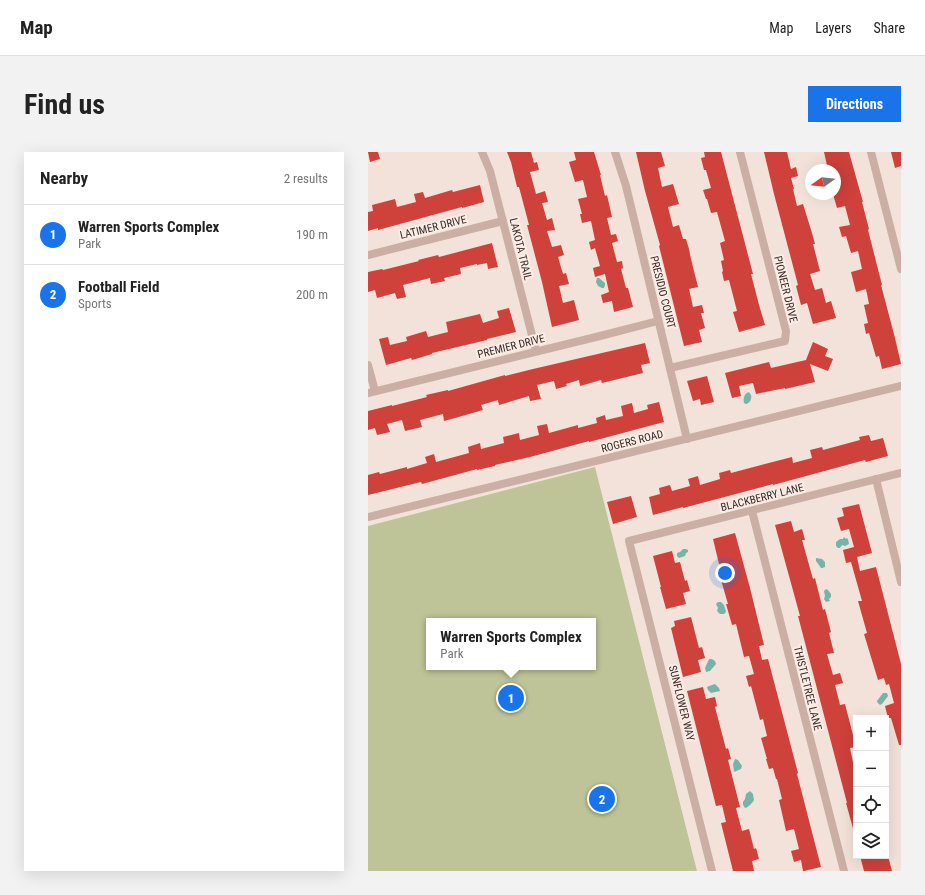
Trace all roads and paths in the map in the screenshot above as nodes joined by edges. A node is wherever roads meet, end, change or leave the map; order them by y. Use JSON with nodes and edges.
{"nodes":[{"id":1,"x":482,"y":152,"type":"edge"},
{"id":2,"x":615,"y":152,"type":"edge"},
{"id":3,"x":740,"y":152,"type":"edge"},
{"id":4,"x":871,"y":152,"type":"edge"},
{"id":5,"x":503,"y":221,"type":"junction"},
{"id":6,"x":368,"y":255,"type":"edge"},
{"id":7,"x":901,"y":269,"type":"edge"},
{"id":8,"x":658,"y":321,"type":"junction"},
{"id":9,"x":536,"y":351,"type":"junction"},
{"id":10,"x":368,"y":365,"type":"edge"},
{"id":11,"x":670,"y":368,"type":"junction"},
{"id":12,"x":901,"y":386,"type":"edge"},
{"id":13,"x":372,"y":392,"type":"edge"},
{"id":14,"x":687,"y":439,"type":"junction"},
{"id":15,"x":901,"y":473,"type":"edge"},
{"id":16,"x":876,"y":479,"type":"junction"},
{"id":17,"x":752,"y":511,"type":"junction"},
{"id":18,"x":368,"y":517,"type":"edge"},
{"id":19,"x":629,"y":541,"type":"joint"},
{"id":20,"x":901,"y":582,"type":"edge"},
{"id":21,"x":712,"y":871,"type":"edge"},
{"id":22,"x":844,"y":871,"type":"edge"}],
"edges":[{"from":1,"to":5,"type":"street","name":"LAKOTA TRAIL"},
{"from":2,"to":8,"type":"street","name":"PRESIDIO COURT"},
{"from":3,"to":11,"type":"street","name":"PIONEER DRIVE"},
{"from":4,"to":7,"type":"street"},
{"from":5,"to":6,"type":"street","name":"LATIMER DRIVE"},
{"from":5,"to":9,"type":"street","name":"LAKOTA TRAIL"},
{"from":8,"to":9,"type":"street","name":"PREMIER DRIVE"},
{"from":8,"to":11,"type":"street","name":"PRESIDIO COURT"},
{"from":9,"to":13,"type":"street","name":"PREMIER DRIVE"},
{"from":10,"to":13,"type":"street"},
{"from":11,"to":14,"type":"street","name":"PRESIDIO COURT"},
{"from":12,"to":14,"type":"street","name":"ROGERS ROAD"},
{"from":14,"to":18,"type":"street","name":"ROGERS ROAD"},
{"from":15,"to":16,"type":"street","name":"BLACKBERRY LANE"},
{"from":16,"to":17,"type":"street","name":"BLACKBERRY LANE"},
{"from":16,"to":20,"type":"street"},
{"from":17,"to":19,"type":"street","name":"BLACKBERRY LANE"},
{"from":17,"to":22,"type":"street","name":"THISTLETREE LANE"},
{"from":19,"to":21,"type":"street","name":"SUNFLOWER WAY"}]}
